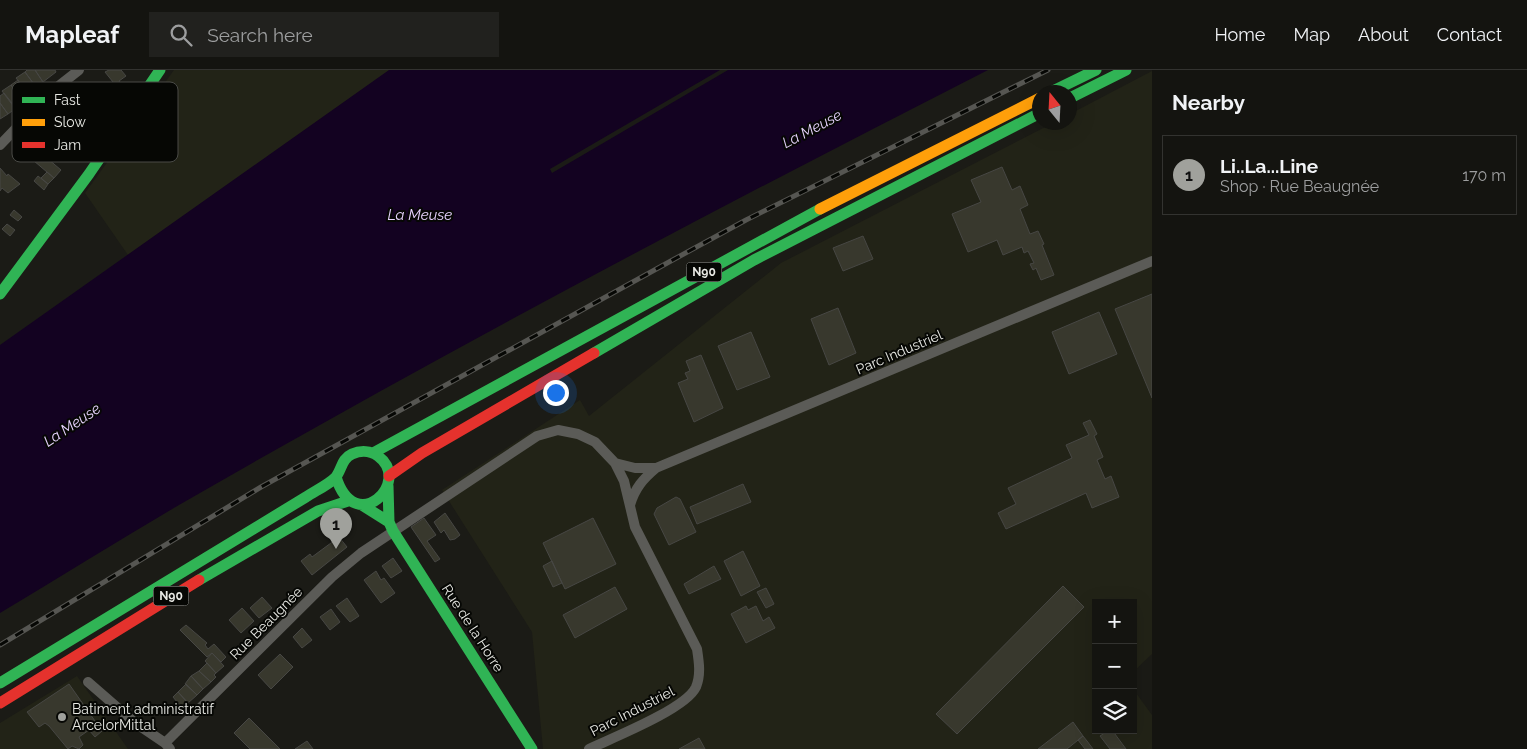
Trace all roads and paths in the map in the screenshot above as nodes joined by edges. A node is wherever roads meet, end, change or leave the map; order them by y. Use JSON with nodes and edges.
{"nodes":[{"id":1,"x":79,"y":70,"type":"edge"},
{"id":2,"x":160,"y":70,"type":"edge"},
{"id":3,"x":1096,"y":70,"type":"edge"},
{"id":4,"x":1126,"y":70,"type":"edge"},
{"id":5,"x":64,"y":82,"type":"edge"},
{"id":6,"x":152,"y":82,"type":"edge"},
{"id":7,"x":1065,"y":85,"type":"edge"},
{"id":8,"x":1077,"y":94,"type":"edge"},
{"id":9,"x":1032,"y":102,"type":"edge"},
{"id":10,"x":1032,"y":117,"type":"edge"},
{"id":11,"x":12,"y":133,"type":"edge"},
{"id":12,"x":0,"y":145,"type":"edge"},
{"id":13,"x":97,"y":162,"type":"edge"},
{"id":14,"x":1152,"y":261,"type":"edge"},
{"id":15,"x":0,"y":294,"type":"edge"},
{"id":16,"x":373,"y":453,"type":"junction"},
{"id":17,"x":616,"y":463,"type":"junction"},
{"id":18,"x":656,"y":468,"type":"junction"},
{"id":19,"x":336,"y":477,"type":"junction"},
{"id":20,"x":389,"y":481,"type":"junction"},
{"id":21,"x":348,"y":500,"type":"junction"},
{"id":22,"x":362,"y":505,"type":"junction"},
{"id":23,"x":630,"y":506,"type":"junction"},
{"id":24,"x":391,"y":527,"type":"junction"},
{"id":25,"x":88,"y":682,"type":"dead end"},
{"id":26,"x":0,"y":683,"type":"edge"},
{"id":27,"x":0,"y":703,"type":"edge"},
{"id":28,"x":167,"y":746,"type":"edge"},
{"id":29,"x":532,"y":749,"type":"edge"},
{"id":30,"x":589,"y":749,"type":"edge"}],
"edges":[{"from":1,"to":5,"type":"street"},
{"from":2,"to":6,"type":"main road"},
{"from":3,"to":7,"type":"main road"},
{"from":4,"to":8,"type":"main road"},
{"from":9,"to":16,"type":"main road","number":"N90"},
{"from":10,"to":20,"type":"main road","number":"N90"},
{"from":11,"to":12,"type":"street"},
{"from":13,"to":15,"type":"main road"},
{"from":14,"to":18,"type":"street","name":"Parc Industriel"},
{"from":16,"to":19,"type":"main road"},
{"from":16,"to":20,"type":"main road"},
{"from":17,"to":18,"type":"street","name":"Parc Industriel"},
{"from":17,"to":23,"type":"street","name":"Parc Industriel"},
{"from":17,"to":24,"type":"street","name":"Parc Industriel"},
{"from":18,"to":23,"type":"street","name":"Parc Industriel"},
{"from":19,"to":21,"type":"main road"},
{"from":19,"to":26,"type":"main road","number":"N90"},
{"from":20,"to":22,"type":"main road"},
{"from":20,"to":24,"type":"main road"},
{"from":21,"to":22,"type":"main road"},
{"from":21,"to":27,"type":"main road","number":"N90"},
{"from":22,"to":24,"type":"main road"},
{"from":23,"to":30,"type":"street","name":"Parc Industriel"},
{"from":24,"to":28,"type":"street","name":"Rue Beaugnée"},
{"from":24,"to":29,"type":"main road","name":"Rue de la Horre"},
{"from":25,"to":28,"type":"street"}]}
